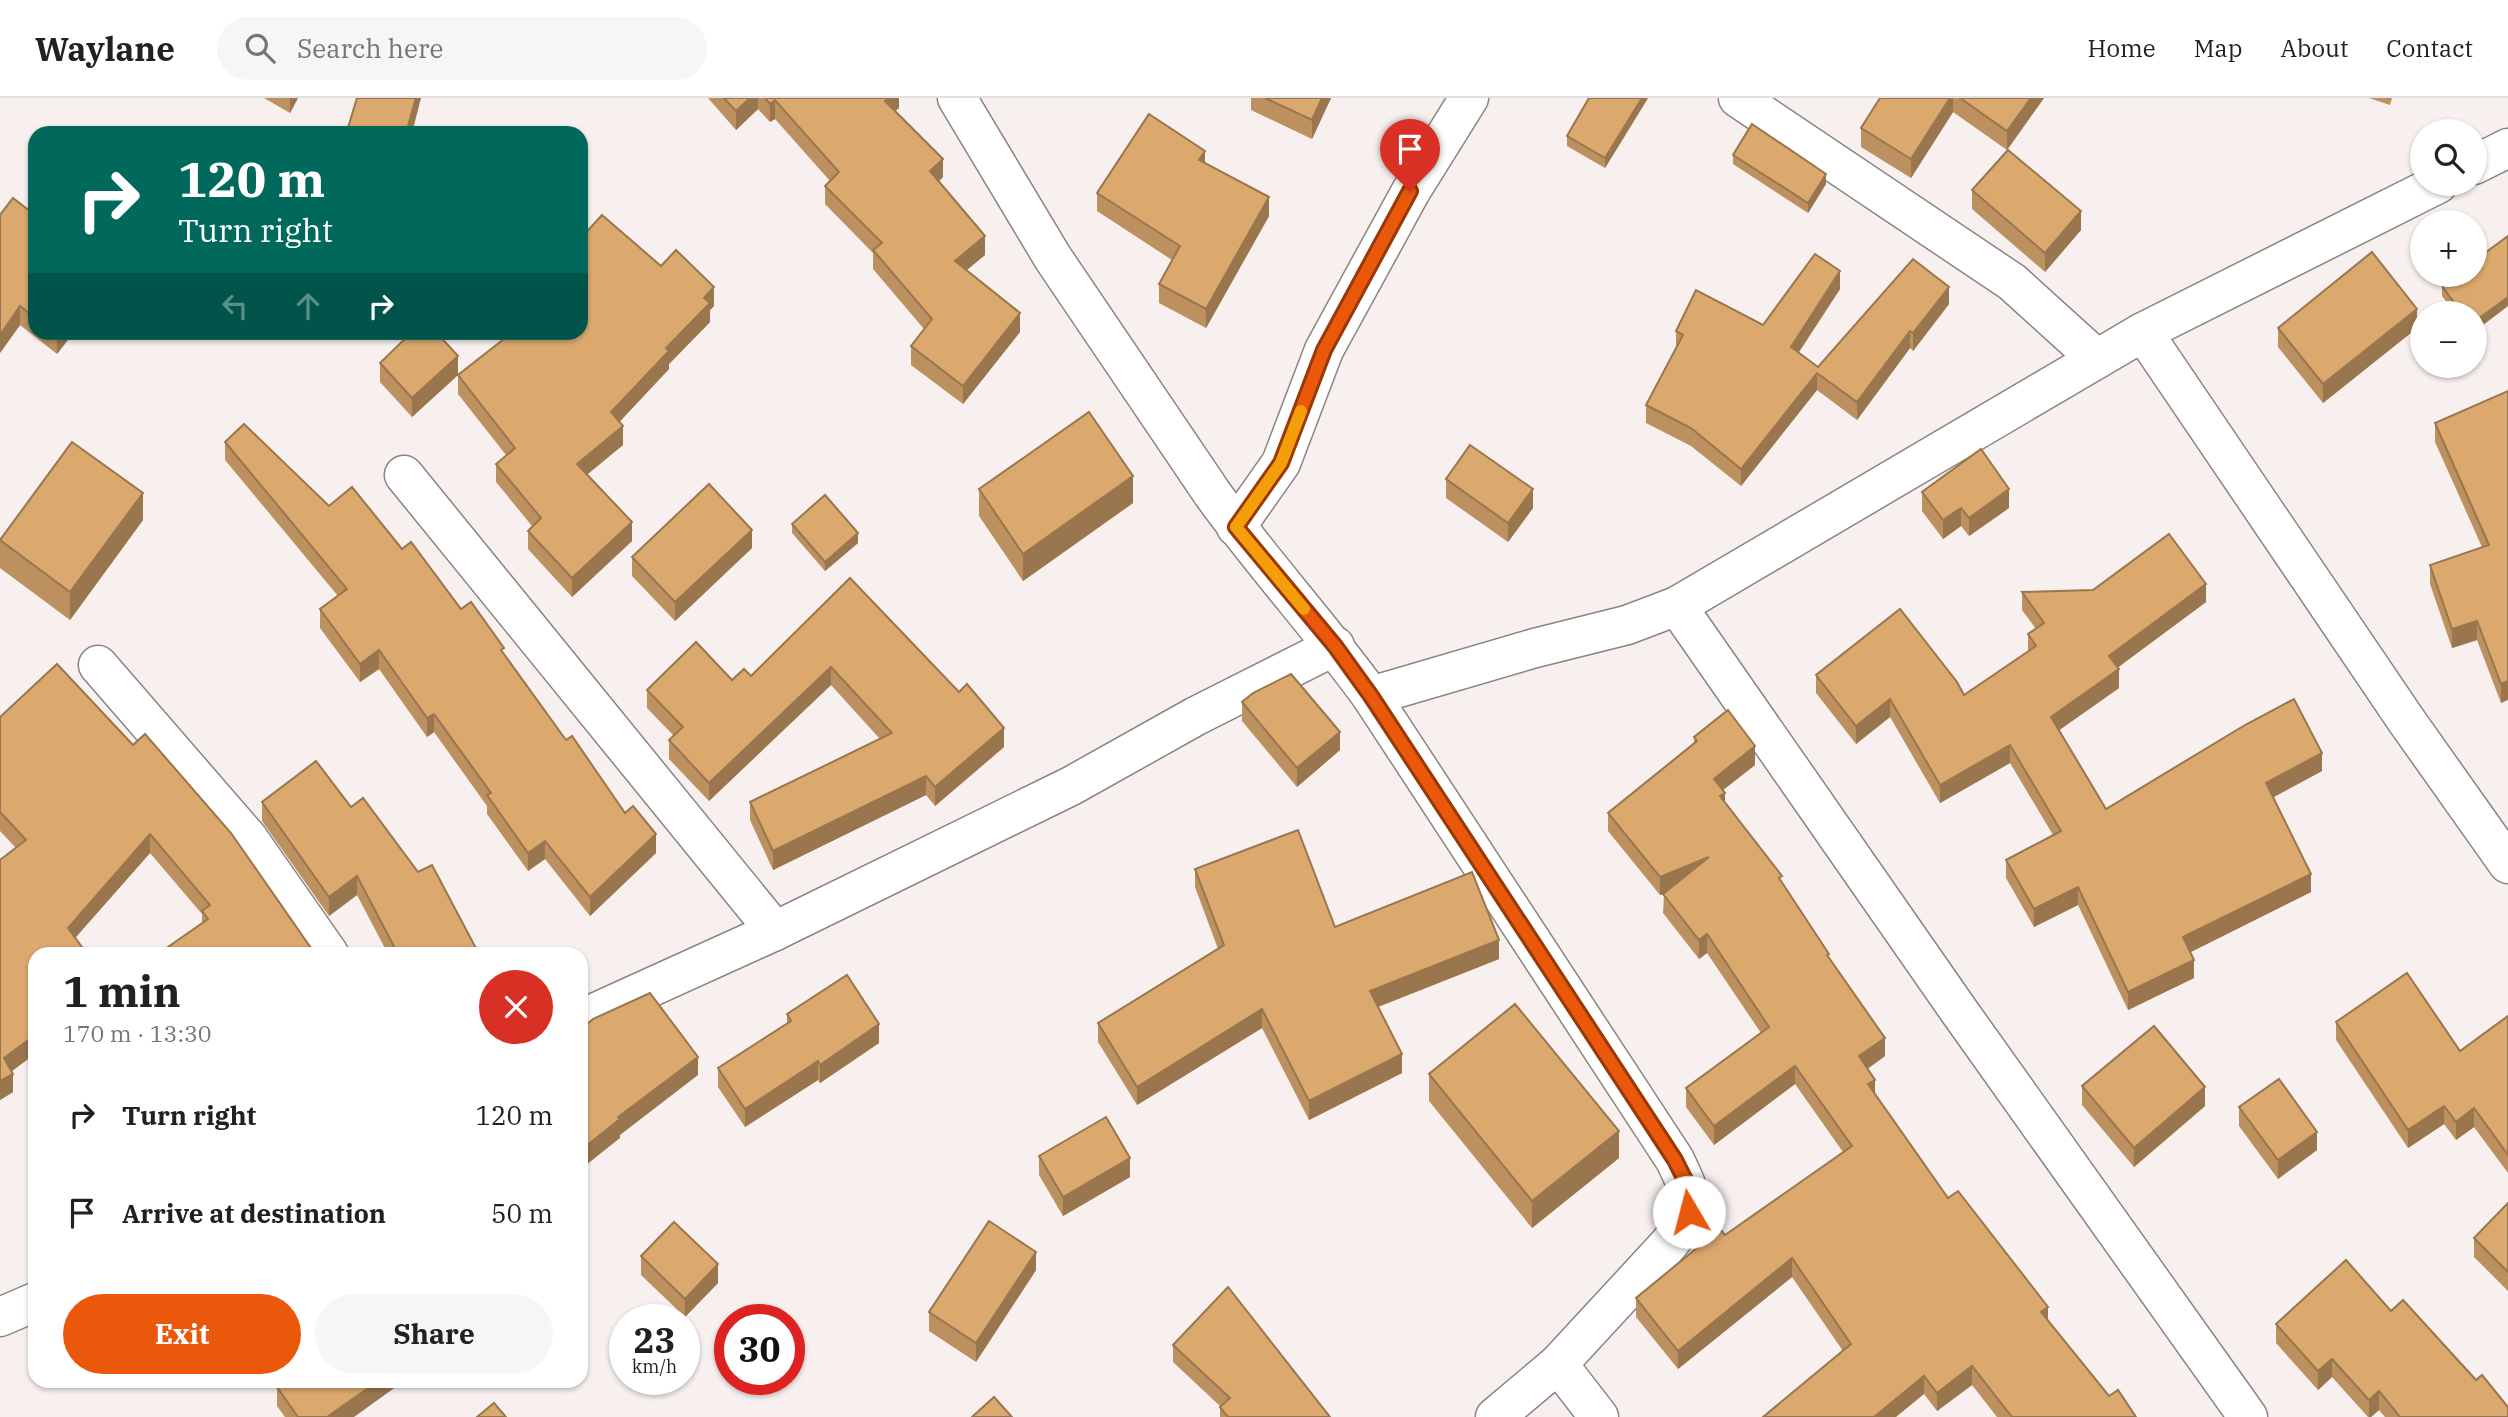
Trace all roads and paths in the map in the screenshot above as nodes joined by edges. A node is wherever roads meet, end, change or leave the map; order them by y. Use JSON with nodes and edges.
{"nodes":[{"id":1,"x":957,"y":98,"type":"edge"},
{"id":2,"x":1469,"y":98,"type":"edge"},
{"id":3,"x":1738,"y":98,"type":"edge"},
{"id":4,"x":2508,"y":148,"type":"edge"},
{"id":5,"x":2487,"y":158,"type":"edge"},
{"id":6,"x":2414,"y":196,"type":"edge"},
{"id":7,"x":2143,"y":332,"type":"junction"},
{"id":8,"x":2097,"y":359,"type":"junction"},
{"id":9,"x":404,"y":475,"type":"dead end"},
{"id":10,"x":1236,"y":527,"type":"junction"},
{"id":11,"x":1676,"y":606,"type":"junction"},
{"id":12,"x":1335,"y":646,"type":"junction"},
{"id":13,"x":98,"y":665,"type":"dead end"},
{"id":14,"x":1371,"y":696,"type":"junction"},
{"id":15,"x":2508,"y":864,"type":"edge"},
{"id":16,"x":775,"y":931,"type":"junction"},
{"id":17,"x":324,"y":947,"type":"edge"},
{"id":18,"x":588,"y":1017,"type":"edge"},
{"id":19,"x":28,"y":1305,"type":"edge"},
{"id":20,"x":0,"y":1317,"type":"edge"},
{"id":21,"x":1558,"y":1364,"type":"junction"},
{"id":22,"x":1495,"y":1417,"type":"edge"},
{"id":23,"x":1600,"y":1417,"type":"edge"},
{"id":24,"x":2248,"y":1417,"type":"edge"}],
"edges":[{"from":1,"to":10,"type":"street"},
{"from":2,"to":10,"type":"street"},
{"from":3,"to":8,"type":"street"},
{"from":4,"to":5,"type":"street"},
{"from":6,"to":7,"type":"street"},
{"from":7,"to":8,"type":"street"},
{"from":7,"to":15,"type":"street"},
{"from":8,"to":11,"type":"street"},
{"from":9,"to":16,"type":"street"},
{"from":10,"to":12,"type":"street"},
{"from":11,"to":14,"type":"street"},
{"from":11,"to":24,"type":"street"},
{"from":12,"to":14,"type":"street"},
{"from":12,"to":16,"type":"street"},
{"from":13,"to":17,"type":"street"},
{"from":14,"to":21,"type":"street"},
{"from":16,"to":18,"type":"street"},
{"from":19,"to":20,"type":"street"},
{"from":21,"to":22,"type":"street"},
{"from":21,"to":23,"type":"street"}]}
